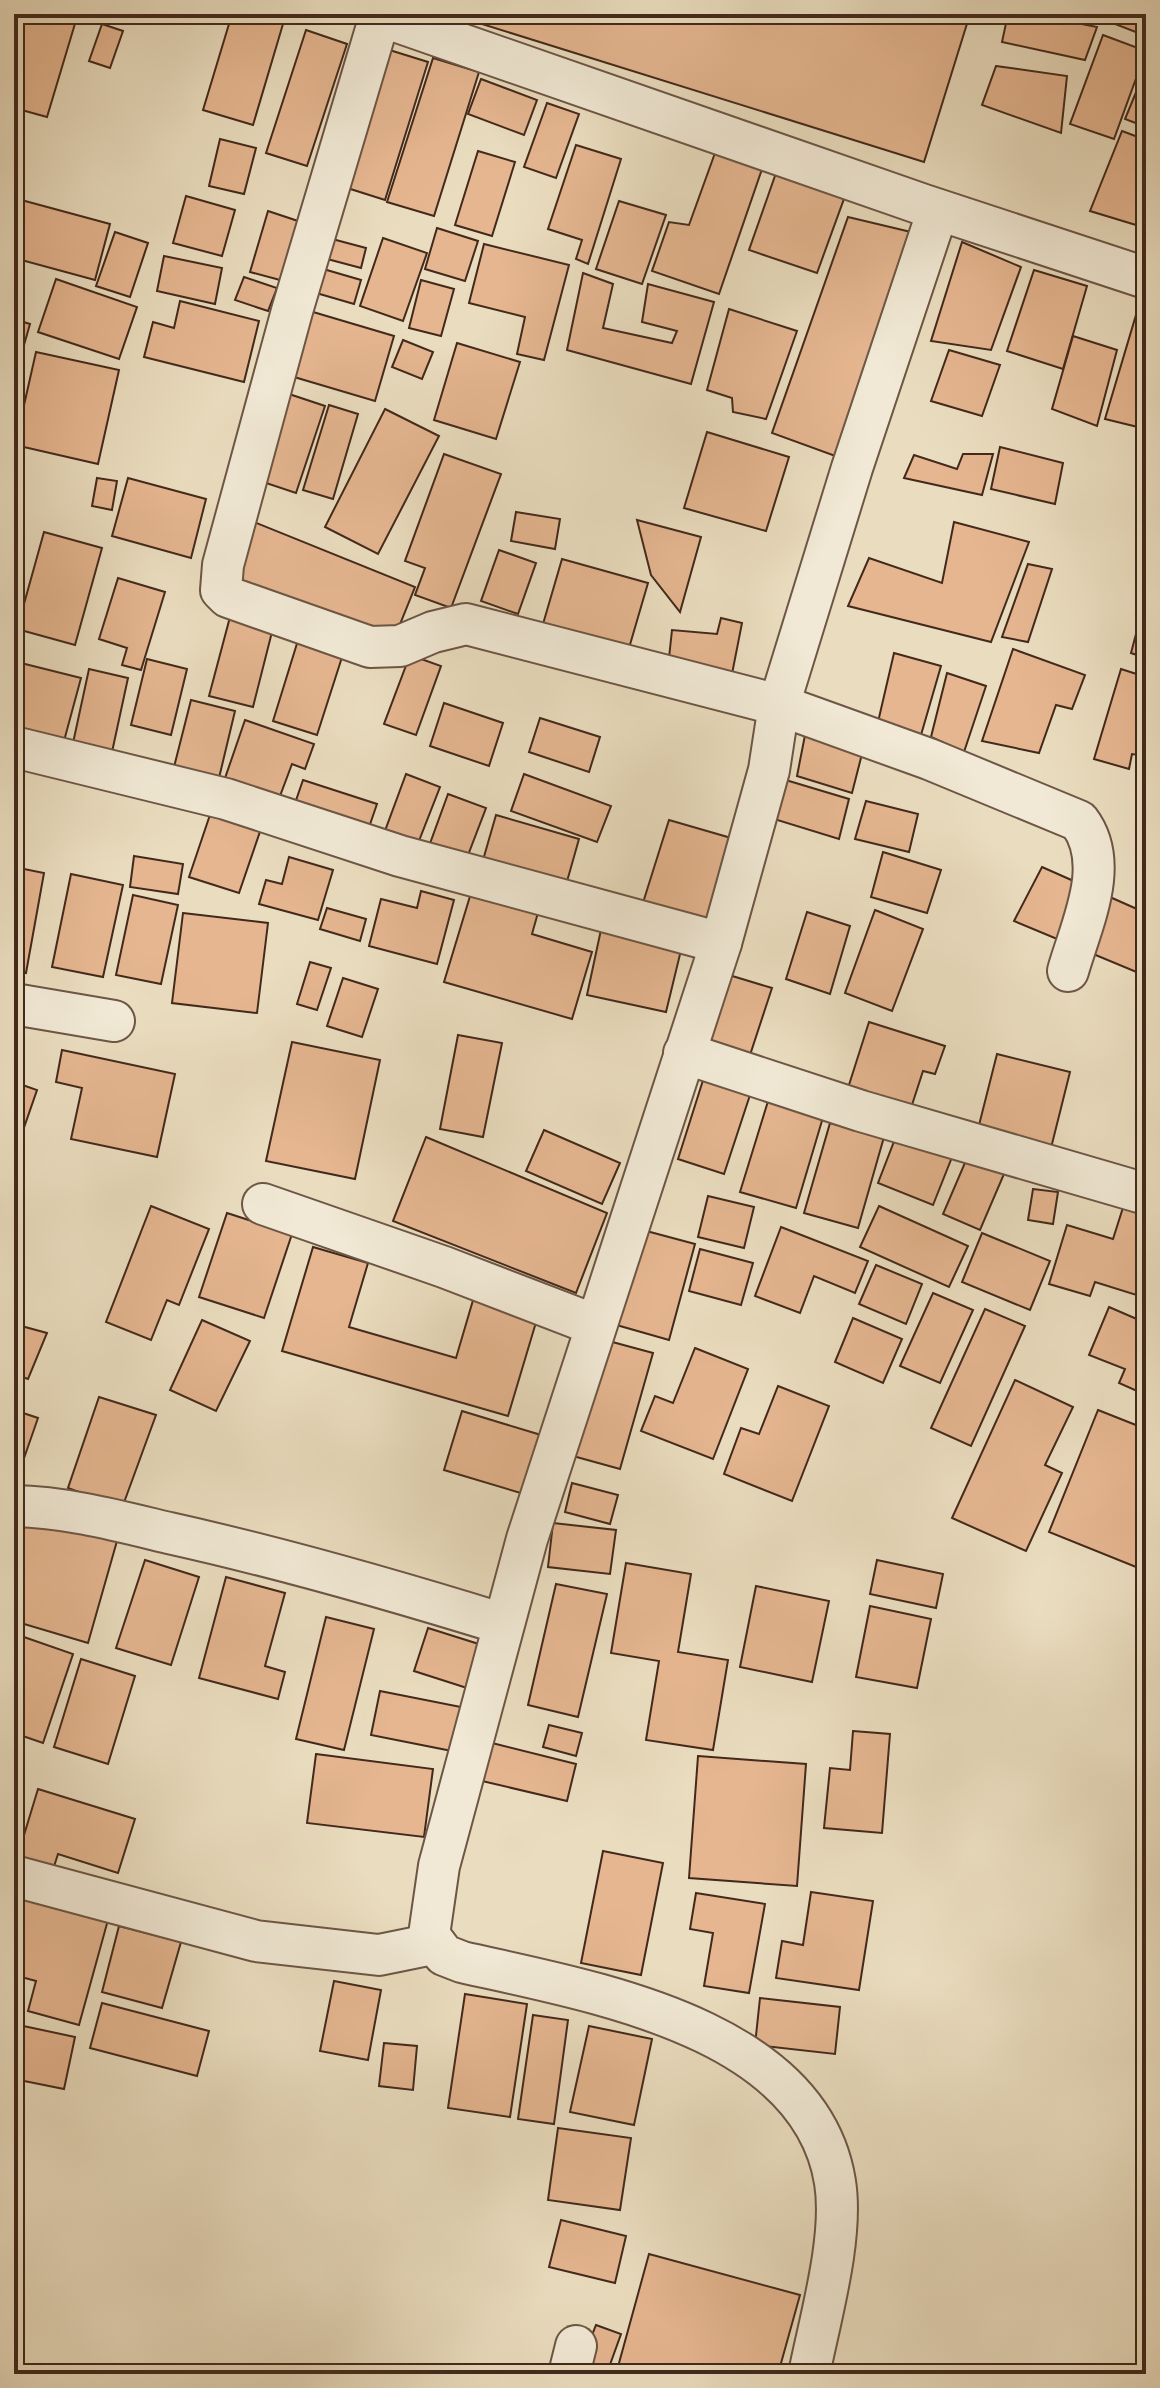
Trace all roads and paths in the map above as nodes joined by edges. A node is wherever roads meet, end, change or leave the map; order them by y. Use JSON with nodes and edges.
{"nodes":[{"id":1,"x":378,"y":15,"type":"edge"},
{"id":2,"x":938,"y":210,"type":"junction"},
{"id":3,"x":1146,"y":278,"type":"edge"},
{"id":4,"x":779,"y":705,"type":"junction"},
{"id":5,"x":14,"y":747,"type":"edge"},
{"id":6,"x":721,"y":943,"type":"junction"},
{"id":7,"x":1068,"y":971,"type":"dead end"},
{"id":8,"x":14,"y":1004,"type":"edge"},
{"id":9,"x":114,"y":1021,"type":"dead end"},
{"id":10,"x":684,"y":1053,"type":"junction"},
{"id":11,"x":1146,"y":1194,"type":"edge"},
{"id":12,"x":263,"y":1204,"type":"dead end"},
{"id":13,"x":595,"y":1325,"type":"junction"},
{"id":14,"x":14,"y":1506,"type":"edge"},
{"id":15,"x":503,"y":1624,"type":"junction"},
{"id":16,"x":14,"y":1876,"type":"edge"},
{"id":17,"x":433,"y":1944,"type":"junction"},
{"id":18,"x":809,"y":2374,"type":"edge"}],
"edges":[{"from":1,"to":2,"type":"street"},
{"from":1,"to":4,"type":"street"},
{"from":2,"to":3,"type":"street"},
{"from":2,"to":4,"type":"street"},
{"from":4,"to":6,"type":"street"},
{"from":4,"to":7,"type":"street"},
{"from":5,"to":6,"type":"street"},
{"from":6,"to":10,"type":"street"},
{"from":8,"to":9,"type":"street"},
{"from":10,"to":11,"type":"street"},
{"from":10,"to":13,"type":"street"},
{"from":12,"to":13,"type":"street"},
{"from":13,"to":15,"type":"street"},
{"from":14,"to":15,"type":"street"},
{"from":15,"to":17,"type":"street"},
{"from":16,"to":17,"type":"street"},
{"from":17,"to":18,"type":"street"}]}
